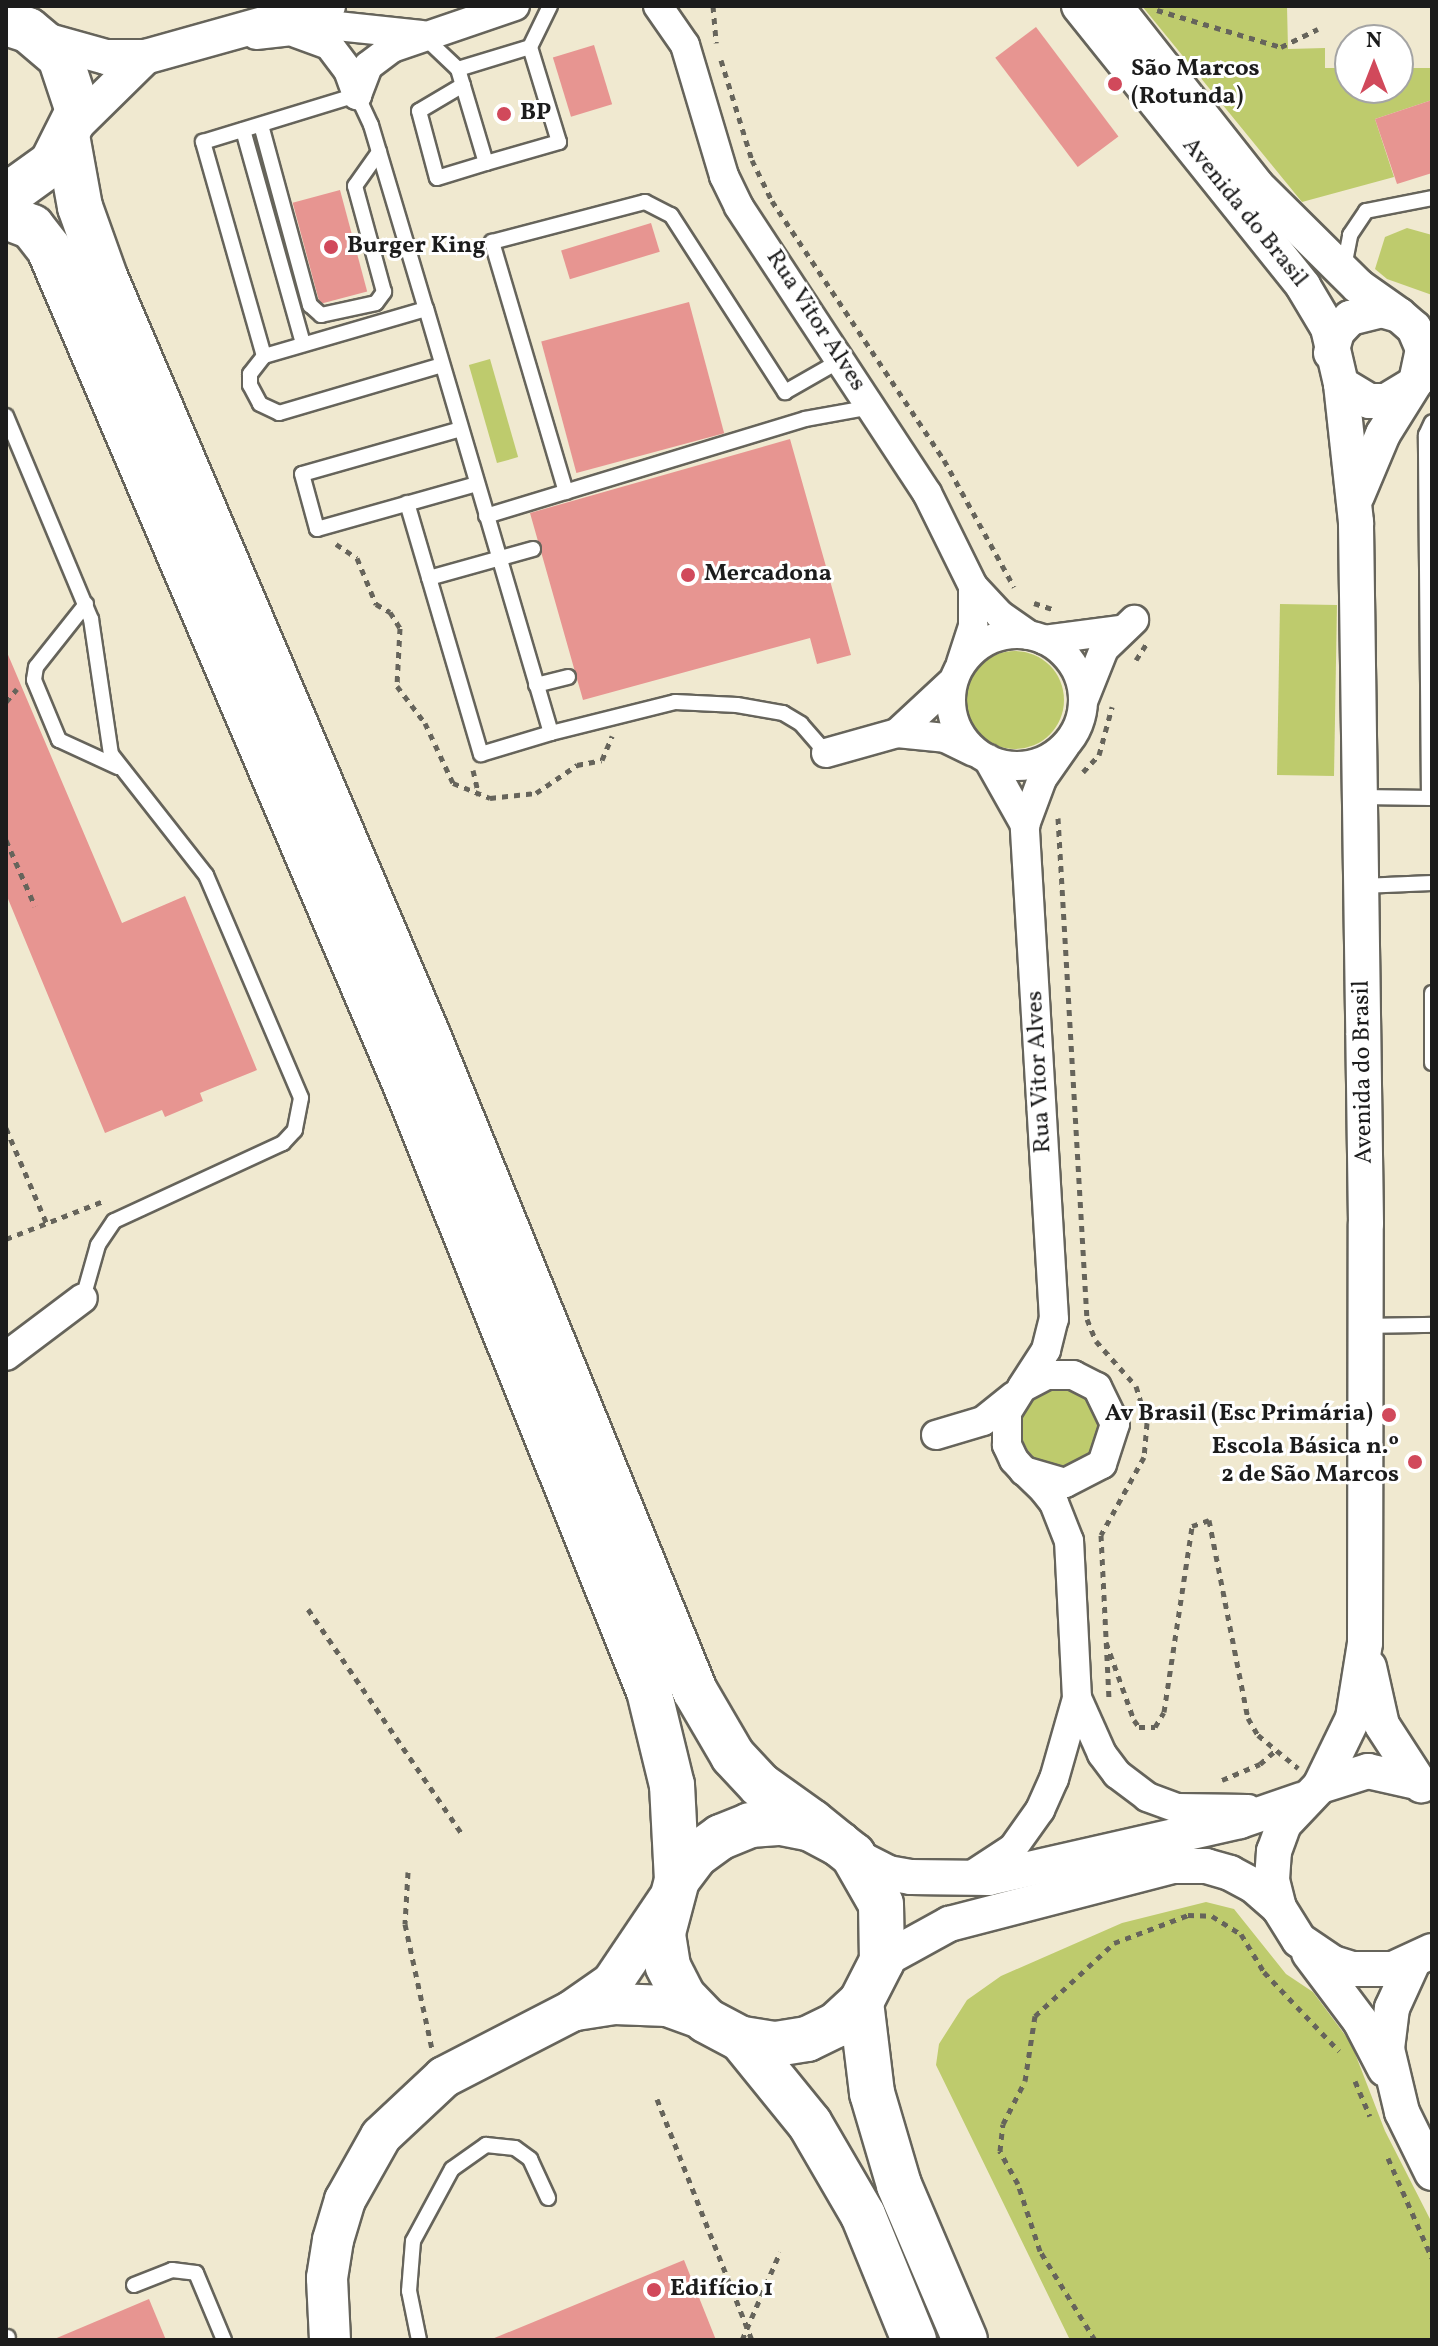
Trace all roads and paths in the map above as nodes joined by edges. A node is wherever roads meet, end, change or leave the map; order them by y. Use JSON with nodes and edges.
{"nodes":[{"id":1,"x":328,"y":6,"type":"edge"},
{"id":2,"x":515,"y":6,"type":"edge"},
{"id":3,"x":550,"y":6,"type":"edge"},
{"id":4,"x":658,"y":6,"type":"edge"},
{"id":5,"x":689,"y":6,"type":"edge"},
{"id":6,"x":1079,"y":6,"type":"edge"},
{"id":7,"x":1115,"y":6,"type":"edge"},
{"id":8,"x":1145,"y":6,"type":"edge"},
{"id":9,"x":21,"y":24,"type":"edge"},
{"id":10,"x":1318,"y":29,"type":"dead end"},
{"id":11,"x":296,"y":33,"type":"junction"},
{"id":12,"x":422,"y":35,"type":"junction"},
{"id":13,"x":223,"y":36,"type":"junction"},
{"id":14,"x":685,"y":45,"type":"junction"},
{"id":15,"x":530,"y":47,"type":"junction"},
{"id":16,"x":145,"y":57,"type":"junction"},
{"id":17,"x":458,"y":69,"type":"junction"},
{"id":18,"x":463,"y":85,"type":"junction"},
{"id":19,"x":357,"y":95,"type":"junction"},
{"id":20,"x":261,"y":125,"type":"junction"},
{"id":21,"x":243,"y":130,"type":"junction"},
{"id":22,"x":71,"y":134,"type":"junction"},
{"id":23,"x":379,"y":152,"type":"junction"},
{"id":24,"x":486,"y":163,"type":"junction"},
{"id":25,"x":6,"y":196,"type":"edge"},
{"id":26,"x":1432,"y":198,"type":"edge"},
{"id":27,"x":6,"y":217,"type":"edge"},
{"id":28,"x":1343,"y":272,"type":"junction"},
{"id":29,"x":426,"y":309,"type":"junction"},
{"id":30,"x":1412,"y":320,"type":"edge"},
{"id":31,"x":303,"y":344,"type":"junction"},
{"id":32,"x":264,"y":356,"type":"junction"},
{"id":33,"x":841,"y":360,"type":"junction"},
{"id":34,"x":442,"y":365,"type":"junction"},
{"id":35,"x":1336,"y":369,"type":"junction"},
{"id":36,"x":1411,"y":386,"type":"junction"},
{"id":37,"x":871,"y":407,"type":"junction"},
{"id":38,"x":6,"y":416,"type":"edge"},
{"id":39,"x":1432,"y":422,"type":"edge"},
{"id":40,"x":461,"y":429,"type":"junction"},
{"id":41,"x":477,"y":484,"type":"junction"},
{"id":42,"x":566,"y":492,"type":"junction"},
{"id":43,"x":1356,"y":500,"type":"junction"},
{"id":44,"x":407,"y":503,"type":"junction"},
{"id":45,"x":486,"y":516,"type":"junction"},
{"id":46,"x":533,"y":549,"type":"dead end"},
{"id":47,"x":499,"y":558,"type":"junction"},
{"id":48,"x":429,"y":578,"type":"junction"},
{"id":49,"x":973,"y":586,"type":"junction"},
{"id":50,"x":86,"y":604,"type":"junction"},
{"id":51,"x":1036,"y":638,"type":"junction"},
{"id":52,"x":957,"y":673,"type":"junction"},
{"id":53,"x":568,"y":677,"type":"dead end"},
{"id":54,"x":536,"y":685,"type":"junction"},
{"id":55,"x":1083,"y":704,"type":"junction"},
{"id":56,"x":551,"y":733,"type":"junction"},
{"id":57,"x":897,"y":733,"type":"junction"},
{"id":58,"x":1064,"y":747,"type":"junction"},
{"id":59,"x":826,"y":753,"type":"joint"},
{"id":60,"x":981,"y":756,"type":"junction"},
{"id":61,"x":118,"y":767,"type":"junction"},
{"id":62,"x":1360,"y":797,"type":"junction"},
{"id":63,"x":1431,"y":798,"type":"edge"},
{"id":64,"x":1025,"y":825,"type":"junction"},
{"id":65,"x":6,"y":840,"type":"edge"},
{"id":66,"x":1432,"y":883,"type":"edge"},
{"id":67,"x":1362,"y":886,"type":"junction"},
{"id":68,"x":35,"y":906,"type":"dead end"},
{"id":69,"x":1432,"y":993,"type":"edge"},
{"id":70,"x":1432,"y":1063,"type":"edge"},
{"id":71,"x":6,"y":1128,"type":"edge"},
{"id":72,"x":125,"y":1213,"type":"junction"},
{"id":73,"x":47,"y":1224,"type":"junction"},
{"id":74,"x":6,"y":1239,"type":"edge"},
{"id":75,"x":83,"y":1298,"type":"joint"},
{"id":76,"x":1054,"y":1319,"type":"junction"},
{"id":77,"x":1432,"y":1325,"type":"edge"},
{"id":78,"x":1367,"y":1326,"type":"junction"},
{"id":79,"x":6,"y":1356,"type":"edge"},
{"id":80,"x":1097,"y":1387,"type":"junction"},
{"id":81,"x":1018,"y":1392,"type":"junction"},
{"id":82,"x":1102,"y":1464,"type":"junction"},
{"id":83,"x":1019,"y":1466,"type":"junction"},
{"id":84,"x":1069,"y":1541,"type":"junction"},
{"id":85,"x":308,"y":1609,"type":"dead end"},
{"id":86,"x":1105,"y":1641,"type":"dead end"},
{"id":87,"x":1365,"y":1643,"type":"junction"},
{"id":88,"x":1077,"y":1698,"type":"junction"},
{"id":89,"x":1424,"y":1786,"type":"edge"},
{"id":90,"x":1300,"y":1798,"type":"junction"},
{"id":91,"x":463,"y":1835,"type":"dead end"},
{"id":92,"x":846,"y":1850,"type":"junction"},
{"id":93,"x":408,"y":1872,"type":"dead end"},
{"id":94,"x":967,"y":1878,"type":"junction"},
{"id":95,"x":673,"y":1890,"type":"junction"},
{"id":96,"x":1279,"y":1908,"type":"junction"},
{"id":97,"x":1299,"y":1940,"type":"junction"},
{"id":98,"x":1424,"y":1958,"type":"edge"},
{"id":99,"x":882,"y":1961,"type":"junction"},
{"id":100,"x":861,"y":2002,"type":"junction"},
{"id":101,"x":572,"y":2011,"type":"junction"},
{"id":102,"x":723,"y":2029,"type":"junction"},
{"id":103,"x":1347,"y":2062,"type":"dead end"},
{"id":104,"x":1351,"y":2071,"type":"dead end"},
{"id":105,"x":444,"y":2077,"type":"junction"},
{"id":106,"x":1395,"y":2090,"type":"junction"},
{"id":107,"x":657,"y":2099,"type":"dead end"},
{"id":108,"x":1375,"y":2127,"type":"dead end"},
{"id":109,"x":1385,"y":2151,"type":"dead end"},
{"id":110,"x":1432,"y":2173,"type":"edge"},
{"id":111,"x":548,"y":2198,"type":"dead end"},
{"id":112,"x":780,"y":2252,"type":"dead end"},
{"id":113,"x":1432,"y":2258,"type":"edge"},
{"id":114,"x":134,"y":2285,"type":"dead end"},
{"id":115,"x":747,"y":2327,"type":"junction"},
{"id":116,"x":224,"y":2340,"type":"edge"},
{"id":117,"x":330,"y":2340,"type":"edge"},
{"id":118,"x":419,"y":2340,"type":"edge"},
{"id":119,"x":742,"y":2340,"type":"edge"},
{"id":120,"x":752,"y":2340,"type":"edge"},
{"id":121,"x":914,"y":2340,"type":"edge"},
{"id":122,"x":965,"y":2340,"type":"edge"},
{"id":123,"x":1095,"y":2340,"type":"edge"}],
"edges":[{"from":1,"to":13,"type":"street"},
{"from":2,"to":12,"type":"street"},
{"from":3,"to":15,"type":"lane"},
{"from":4,"to":14,"type":"street","name":"Rua Vitor Alves"},
{"from":5,"to":14,"type":"street","name":"Rua Vitor Alves"},
{"from":6,"to":35,"type":"street","name":"Avenida do Brasil"},
{"from":7,"to":28,"type":"street","name":"Avenida do Brasil"},
{"from":8,"to":10,"type":"path"},
{"from":9,"to":16,"type":"street"},
{"from":9,"to":22,"type":"main road"},
{"from":11,"to":12,"type":"street"},
{"from":11,"to":13,"type":"street"},
{"from":11,"to":19,"type":"street"},
{"from":12,"to":17,"type":"lane"},
{"from":12,"to":19,"type":"street"},
{"from":13,"to":16,"type":"street"},
{"from":14,"to":33,"type":"street","name":"Rua Vitor Alves"},
{"from":15,"to":17,"type":"lane"},
{"from":15,"to":24,"type":"lane"},
{"from":16,"to":22,"type":"street"},
{"from":17,"to":18,"type":"lane"},
{"from":18,"to":24,"type":"lane"},
{"from":18,"to":24,"type":"lane"},
{"from":19,"to":20,"type":"lane"},
{"from":19,"to":23,"type":"lane"},
{"from":20,"to":21,"type":"lane"},
{"from":20,"to":23,"type":"lane"},
{"from":21,"to":31,"type":"lane"},
{"from":21,"to":32,"type":"lane"},
{"from":22,"to":25,"type":"main road"},
{"from":22,"to":92,"type":"main road"},
{"from":23,"to":29,"type":"lane"},
{"from":26,"to":28,"type":"lane"},
{"from":27,"to":95,"type":"main road"},
{"from":28,"to":30,"type":"street","name":"Avenida do Brasil"},
{"from":29,"to":31,"type":"lane"},
{"from":29,"to":34,"type":"lane"},
{"from":30,"to":35,"type":"street"},
{"from":30,"to":36,"type":"street"},
{"from":31,"to":32,"type":"lane"},
{"from":32,"to":34,"type":"lane"},
{"from":33,"to":37,"type":"street","name":"Rua Vitor Alves"},
{"from":33,"to":42,"type":"lane"},
{"from":34,"to":40,"type":"lane"},
{"from":35,"to":36,"type":"street"},
{"from":35,"to":43,"type":"street","name":"Avenida do Brasil"},
{"from":36,"to":43,"type":"street"},
{"from":37,"to":42,"type":"lane"},
{"from":37,"to":49,"type":"street","name":"Rua Vitor Alves"},
{"from":38,"to":50,"type":"lane"},
{"from":39,"to":63,"type":"lane"},
{"from":40,"to":41,"type":"lane"},
{"from":40,"to":44,"type":"lane"},
{"from":41,"to":44,"type":"lane"},
{"from":41,"to":45,"type":"lane"},
{"from":42,"to":45,"type":"lane"},
{"from":43,"to":62,"type":"street","name":"Avenida do Brasil"},
{"from":44,"to":48,"type":"lane"},
{"from":45,"to":47,"type":"lane"},
{"from":46,"to":47,"type":"lane"},
{"from":47,"to":48,"type":"lane"},
{"from":47,"to":54,"type":"lane"},
{"from":48,"to":56,"type":"lane"},
{"from":49,"to":51,"type":"street","name":"Rua Vitor Alves"},
{"from":49,"to":52,"type":"street","name":"Rua Vitor Alves"},
{"from":50,"to":61,"type":"lane"},
{"from":50,"to":61,"type":"lane"},
{"from":51,"to":52,"type":"street"},
{"from":51,"to":55,"type":"street","name":"Rua Vitor Alves"},
{"from":51,"to":55,"type":"street"},
{"from":52,"to":57,"type":"street"},
{"from":52,"to":60,"type":"street","name":"Rua Vitor Alves"},
{"from":53,"to":54,"type":"lane"},
{"from":54,"to":56,"type":"lane"},
{"from":55,"to":58,"type":"street","name":"Rua Vitor Alves"},
{"from":56,"to":59,"type":"lane"},
{"from":57,"to":59,"type":"street"},
{"from":57,"to":60,"type":"street"},
{"from":58,"to":60,"type":"street"},
{"from":58,"to":64,"type":"street","name":"Rua Vitor Alves"},
{"from":60,"to":64,"type":"street","name":"Rua Vitor Alves"},
{"from":61,"to":72,"type":"lane"},
{"from":62,"to":63,"type":"lane"},
{"from":62,"to":67,"type":"street","name":"Avenida do Brasil"},
{"from":64,"to":76,"type":"street","name":"Rua Vitor Alves"},
{"from":65,"to":68,"type":"path"},
{"from":66,"to":67,"type":"lane"},
{"from":67,"to":78,"type":"street","name":"Avenida do Brasil"},
{"from":69,"to":70,"type":"lane"},
{"from":71,"to":73,"type":"path"},
{"from":72,"to":73,"type":"path"},
{"from":72,"to":75,"type":"lane"},
{"from":73,"to":74,"type":"path"},
{"from":75,"to":79,"type":"street"},
{"from":76,"to":80,"type":"street","name":"Rua Vitor Alves"},
{"from":76,"to":81,"type":"street","name":"Rua Vitor Alves"},
{"from":77,"to":78,"type":"lane"},
{"from":78,"to":87,"type":"street","name":"Avenida do Brasil"},
{"from":80,"to":81,"type":"street"},
{"from":80,"to":82,"type":"street","name":"Rua Vitor Alves"},
{"from":81,"to":83,"type":"street","name":"Rua Vitor Alves"},
{"from":81,"to":83,"type":"street"},
{"from":82,"to":83,"type":"street"},
{"from":82,"to":84,"type":"street","name":"Rua Vitor Alves"},
{"from":83,"to":84,"type":"street","name":"Rua Vitor Alves"},
{"from":84,"to":88,"type":"street","name":"Rua Vitor Alves"},
{"from":85,"to":91,"type":"path"},
{"from":86,"to":90,"type":"path"},
{"from":87,"to":89,"type":"street","name":"Avenida do Brasil"},
{"from":87,"to":90,"type":"street","name":"Avenida do Brasil"},
{"from":88,"to":90,"type":"street","name":"Rua Vitor Alves"},
{"from":88,"to":94,"type":"street","name":"Rua Vitor Alves"},
{"from":89,"to":90,"type":"street"},
{"from":90,"to":94,"type":"street"},
{"from":90,"to":96,"type":"street","name":"Avenida do Brasil"},
{"from":92,"to":94,"type":"street"},
{"from":92,"to":95,"type":"main road"},
{"from":92,"to":99,"type":"main road"},
{"from":93,"to":105,"type":"path"},
{"from":95,"to":101,"type":"main road"},
{"from":95,"to":102,"type":"main road"},
{"from":96,"to":97,"type":"street"},
{"from":96,"to":99,"type":"street"},
{"from":97,"to":98,"type":"street"},
{"from":97,"to":106,"type":"street"},
{"from":98,"to":106,"type":"street"},
{"from":99,"to":100,"type":"main road"},
{"from":100,"to":102,"type":"main road"},
{"from":100,"to":122,"type":"main road"},
{"from":101,"to":102,"type":"main road"},
{"from":101,"to":105,"type":"main road"},
{"from":102,"to":121,"type":"main road"},
{"from":103,"to":123,"type":"path"},
{"from":104,"to":108,"type":"path"},
{"from":105,"to":117,"type":"main road"},
{"from":106,"to":110,"type":"street"},
{"from":107,"to":115,"type":"path"},
{"from":109,"to":113,"type":"path"},
{"from":111,"to":118,"type":"lane"},
{"from":112,"to":115,"type":"path"},
{"from":114,"to":116,"type":"lane"},
{"from":115,"to":119,"type":"path"},
{"from":115,"to":120,"type":"path"}]}
